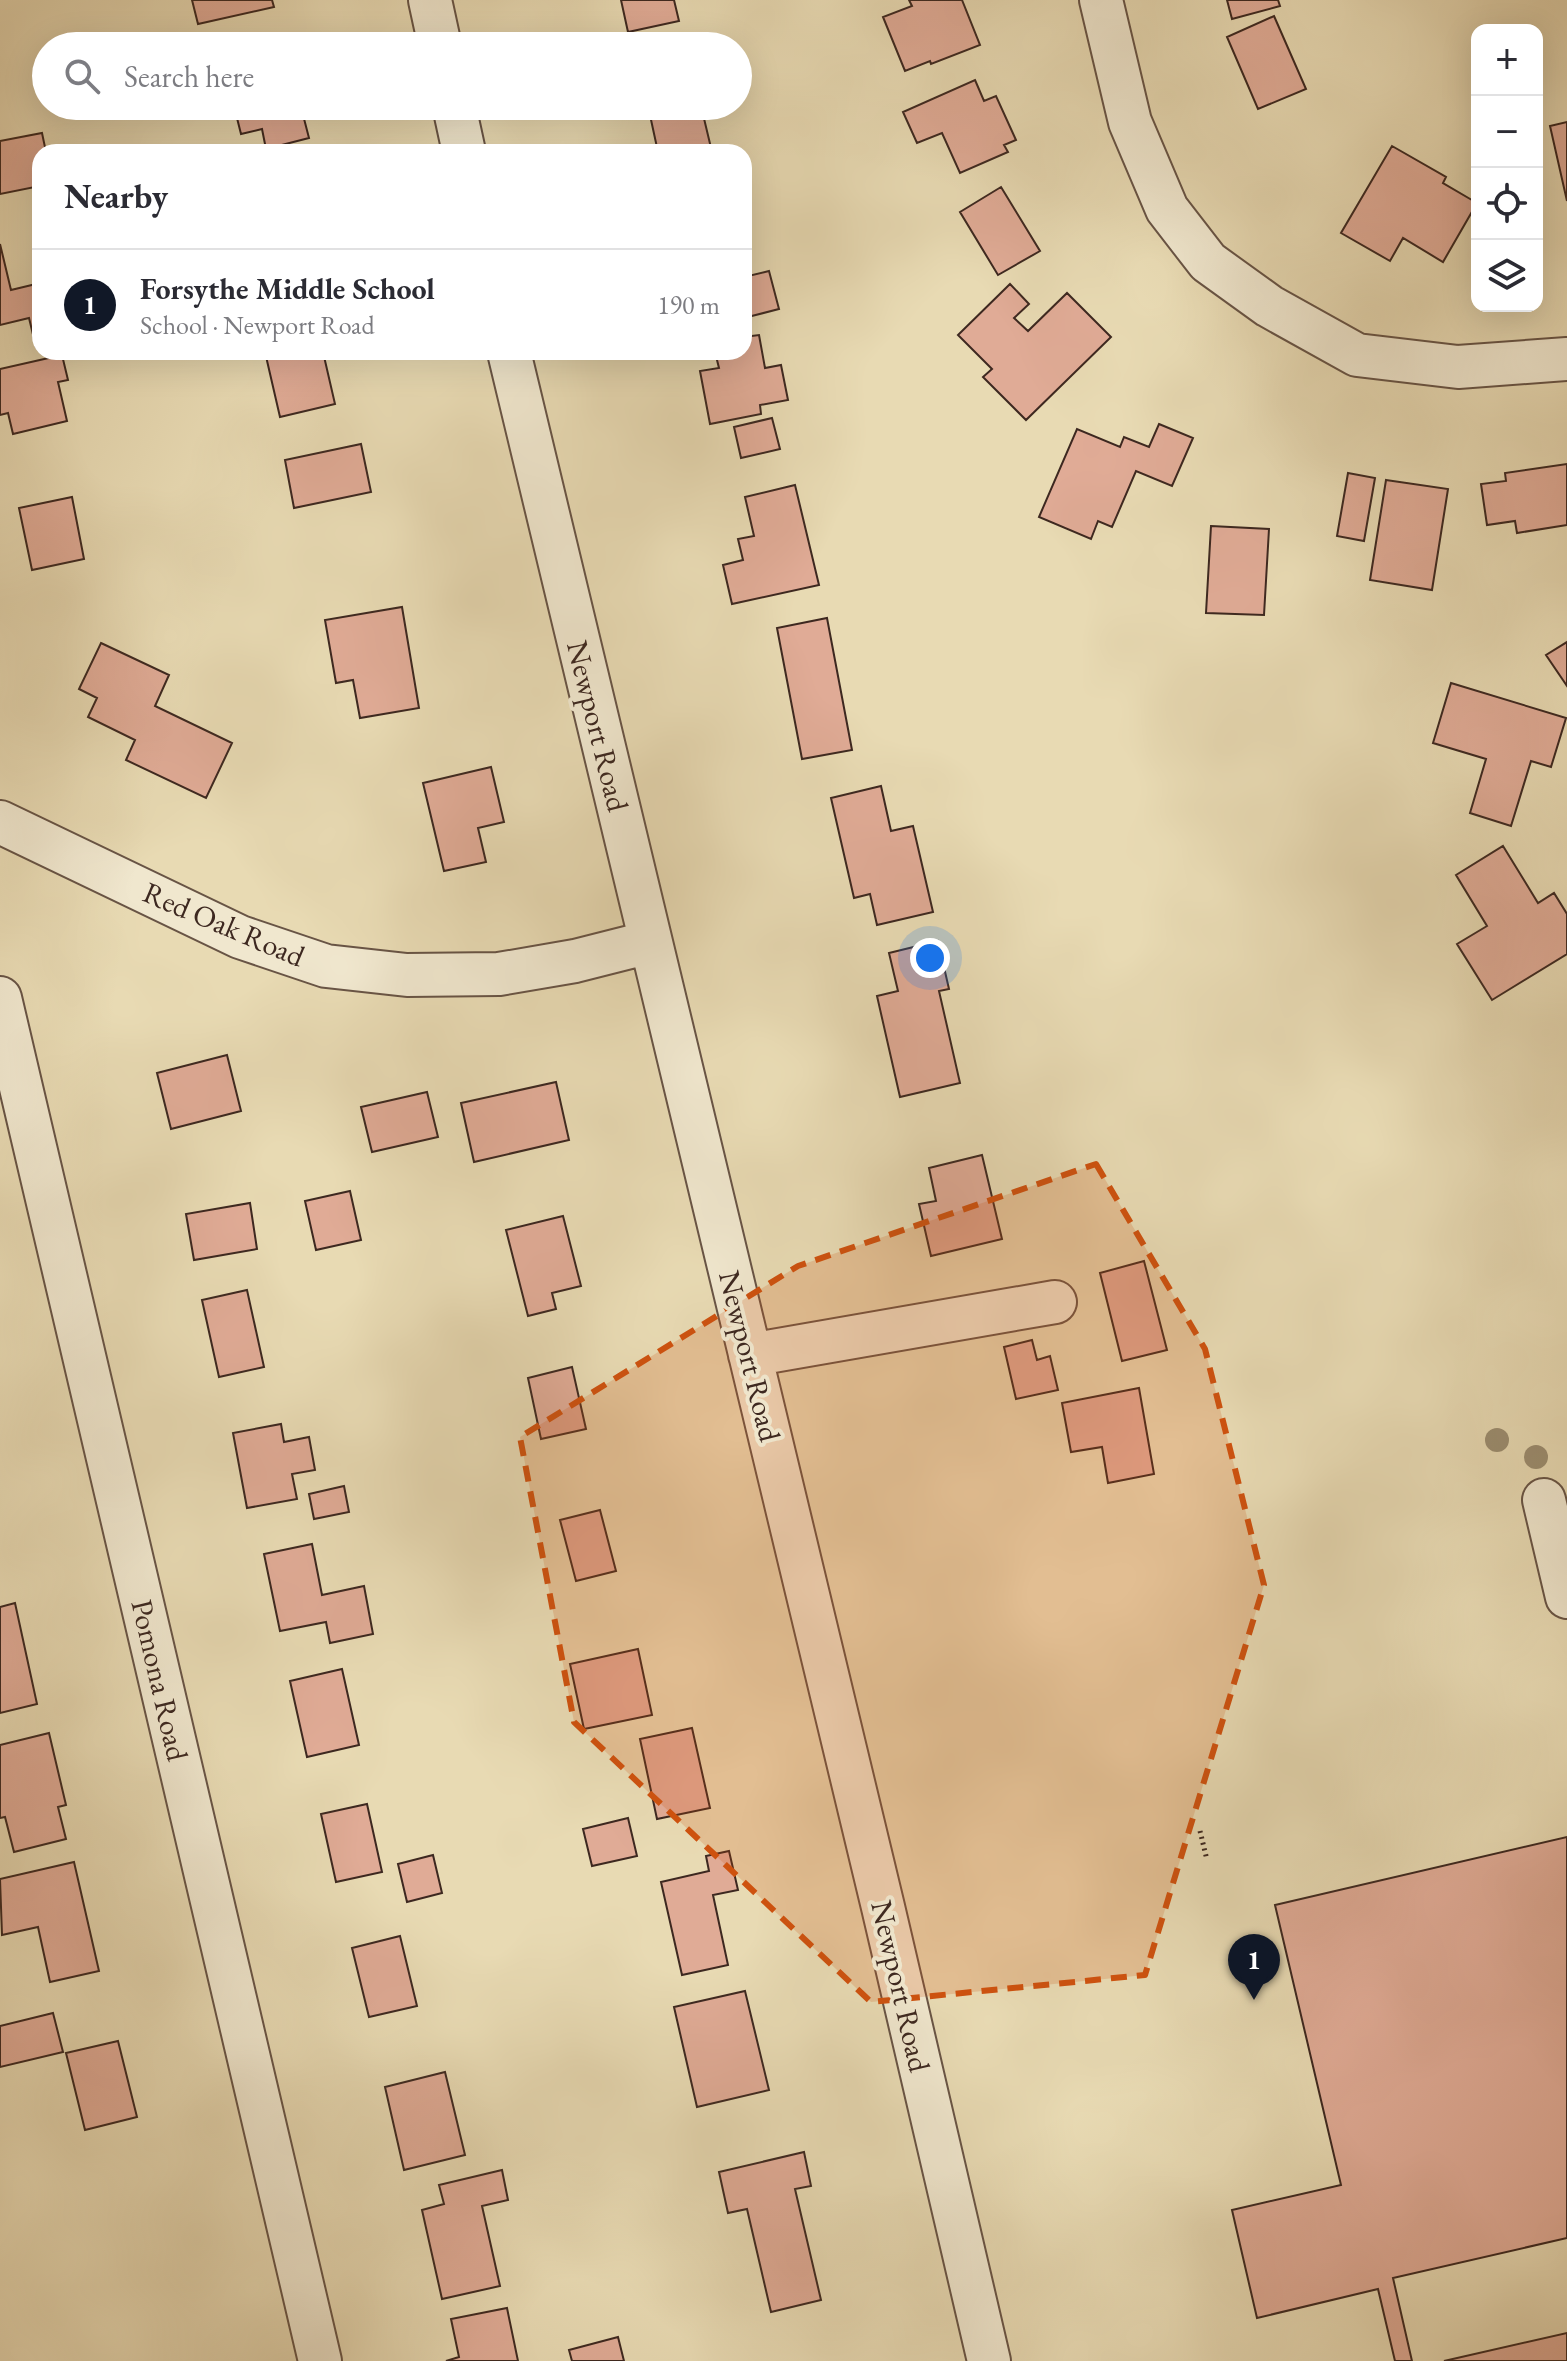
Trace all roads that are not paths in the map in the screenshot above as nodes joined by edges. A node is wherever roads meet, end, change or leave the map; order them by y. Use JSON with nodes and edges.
{"nodes":[{"id":1,"x":430,"y":0,"type":"edge"},
{"id":2,"x":1101,"y":0,"type":"edge"},
{"id":3,"x":437,"y":32,"type":"edge"},
{"id":4,"x":457,"y":120,"type":"edge"},
{"id":5,"x":462,"y":144,"type":"edge"},
{"id":6,"x":1567,"y":359,"type":"edge"},
{"id":7,"x":511,"y":360,"type":"edge"},
{"id":8,"x":0,"y":822,"type":"edge"},
{"id":9,"x":650,"y":942,"type":"junction"},
{"id":10,"x":0,"y":998,"type":"edge"},
{"id":11,"x":1055,"y":1302,"type":"dead end"},
{"id":12,"x":750,"y":1355,"type":"junction"},
{"id":13,"x":1544,"y":1500,"type":"dead end"},
{"id":14,"x":1567,"y":1597,"type":"edge"},
{"id":15,"x":320,"y":2361,"type":"edge"},
{"id":16,"x":989,"y":2361,"type":"edge"}],
"edges":[{"from":1,"to":3,"type":"street"},
{"from":2,"to":6,"type":"street"},
{"from":4,"to":5,"type":"street"},
{"from":7,"to":9,"type":"street","name":"Newport Road"},
{"from":8,"to":9,"type":"street","name":"Red Oak Road"},
{"from":9,"to":12,"type":"street","name":"Newport Road"},
{"from":10,"to":15,"type":"street","name":"Pomona Road"},
{"from":11,"to":12,"type":"street"},
{"from":12,"to":16,"type":"street","name":"Newport Road"},
{"from":13,"to":14,"type":"street"}]}
